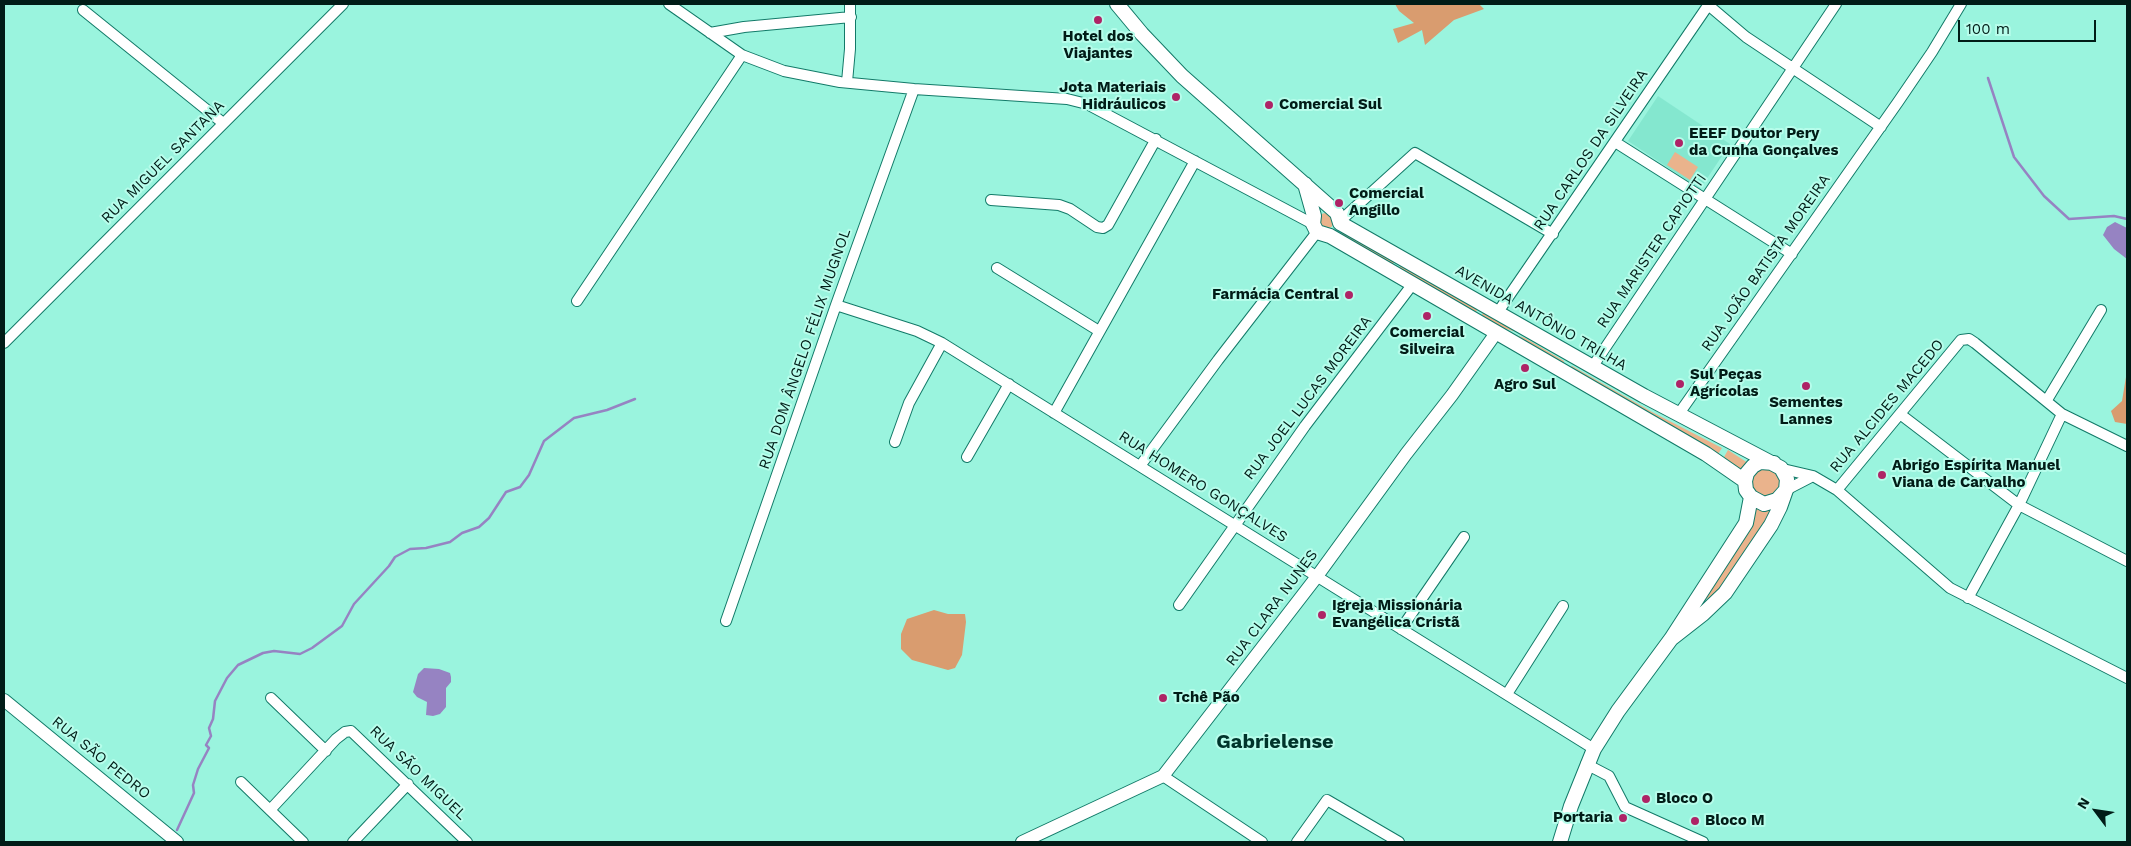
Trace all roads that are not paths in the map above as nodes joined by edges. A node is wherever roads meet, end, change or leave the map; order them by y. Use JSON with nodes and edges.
{"nodes":[{"id":1,"x":343,"y":4,"type":"edge"},
{"id":2,"x":669,"y":4,"type":"edge"},
{"id":3,"x":850,"y":4,"type":"edge"},
{"id":4,"x":1117,"y":4,"type":"edge"},
{"id":5,"x":1708,"y":4,"type":"edge"},
{"id":6,"x":1836,"y":4,"type":"edge"},
{"id":7,"x":1961,"y":4,"type":"edge"},
{"id":8,"x":83,"y":10,"type":"dead end"},
{"id":9,"x":851,"y":17,"type":"junction"},
{"id":10,"x":710,"y":32,"type":"junction"},
{"id":11,"x":742,"y":55,"type":"junction"},
{"id":12,"x":1792,"y":69,"type":"junction"},
{"id":13,"x":847,"y":82,"type":"junction"},
{"id":14,"x":914,"y":89,"type":"junction"},
{"id":15,"x":223,"y":124,"type":"junction"},
{"id":16,"x":1881,"y":127,"type":"junction"},
{"id":17,"x":1156,"y":139,"type":"junction"},
{"id":18,"x":1614,"y":142,"type":"junction"},
{"id":19,"x":1195,"y":161,"type":"junction"},
{"id":20,"x":1305,"y":184,"type":"junction"},
{"id":21,"x":1704,"y":199,"type":"junction"},
{"id":22,"x":991,"y":200,"type":"dead end"},
{"id":23,"x":1331,"y":209,"type":"junction"},
{"id":24,"x":1340,"y":222,"type":"junction"},
{"id":25,"x":1318,"y":227,"type":"junction"},
{"id":26,"x":1553,"y":234,"type":"junction"},
{"id":27,"x":1792,"y":254,"type":"junction"},
{"id":28,"x":997,"y":268,"type":"dead end"},
{"id":29,"x":1412,"y":284,"type":"junction"},
{"id":30,"x":578,"y":301,"type":"dead end"},
{"id":31,"x":836,"y":305,"type":"junction"},
{"id":32,"x":2101,"y":310,"type":"dead end"},
{"id":33,"x":1498,"y":312,"type":"junction"},
{"id":34,"x":1099,"y":332,"type":"junction"},
{"id":35,"x":1496,"y":333,"type":"junction"},
{"id":36,"x":4,"y":343,"type":"edge"},
{"id":37,"x":942,"y":343,"type":"junction"},
{"id":38,"x":1593,"y":366,"type":"junction"},
{"id":39,"x":1008,"y":384,"type":"junction"},
{"id":40,"x":2047,"y":400,"type":"junction"},
{"id":41,"x":1054,"y":413,"type":"junction"},
{"id":42,"x":1678,"y":414,"type":"junction"},
{"id":43,"x":1900,"y":414,"type":"junction"},
{"id":44,"x":2062,"y":414,"type":"junction"},
{"id":45,"x":894,"y":442,"type":"dead end"},
{"id":46,"x":2127,"y":446,"type":"edge"},
{"id":47,"x":967,"y":457,"type":"dead end"},
{"id":48,"x":1140,"y":466,"type":"junction"},
{"id":49,"x":1779,"y":466,"type":"junction"},
{"id":50,"x":1813,"y":476,"type":"junction"},
{"id":51,"x":1745,"y":481,"type":"junction"},
{"id":52,"x":1786,"y":490,"type":"junction"},
{"id":53,"x":1837,"y":490,"type":"junction"},
{"id":54,"x":1751,"y":497,"type":"junction"},
{"id":55,"x":2019,"y":504,"type":"junction"},
{"id":56,"x":1234,"y":524,"type":"junction"},
{"id":57,"x":1464,"y":537,"type":"dead end"},
{"id":58,"x":2127,"y":561,"type":"edge"},
{"id":59,"x":1318,"y":576,"type":"junction"},
{"id":60,"x":1968,"y":598,"type":"junction"},
{"id":61,"x":1178,"y":605,"type":"dead end"},
{"id":62,"x":1562,"y":606,"type":"dead end"},
{"id":63,"x":726,"y":620,"type":"dead end"},
{"id":64,"x":1401,"y":630,"type":"junction"},
{"id":65,"x":1672,"y":639,"type":"junction"},
{"id":66,"x":2127,"y":678,"type":"edge"},
{"id":67,"x":1507,"y":694,"type":"junction"},
{"id":68,"x":271,"y":698,"type":"dead end"},
{"id":69,"x":4,"y":700,"type":"edge"},
{"id":70,"x":1594,"y":749,"type":"junction"},
{"id":71,"x":326,"y":750,"type":"junction"},
{"id":72,"x":1586,"y":764,"type":"junction"},
{"id":73,"x":1163,"y":776,"type":"junction"},
{"id":74,"x":241,"y":782,"type":"dead end"},
{"id":75,"x":408,"y":784,"type":"junction"},
{"id":76,"x":270,"y":810,"type":"junction"},
{"id":77,"x":178,"y":842,"type":"edge"},
{"id":78,"x":303,"y":842,"type":"edge"},
{"id":79,"x":353,"y":842,"type":"edge"},
{"id":80,"x":467,"y":842,"type":"edge"},
{"id":81,"x":1022,"y":842,"type":"edge"},
{"id":82,"x":1262,"y":842,"type":"edge"},
{"id":83,"x":1297,"y":842,"type":"edge"},
{"id":84,"x":1399,"y":842,"type":"edge"},
{"id":85,"x":1560,"y":842,"type":"edge"},
{"id":86,"x":1703,"y":842,"type":"edge"}],
"edges":[{"from":1,"to":15,"type":"street","name":"RUA MIGUEL SANTANA"},
{"from":2,"to":10,"type":"street"},
{"from":3,"to":9,"type":"street"},
{"from":4,"to":20,"type":"main road","name":"AVENIDA ANTÔNIO TRILHA"},
{"from":5,"to":12,"type":"street"},
{"from":5,"to":18,"type":"street","name":"RUA CARLOS DA SILVEIRA"},
{"from":6,"to":12,"type":"street","name":"RUA MARISTER CAPIOTTI"},
{"from":7,"to":16,"type":"street","name":"RUA JOÃO BATISTA MOREIRA"},
{"from":8,"to":15,"type":"street"},
{"from":9,"to":10,"type":"street"},
{"from":9,"to":13,"type":"street"},
{"from":10,"to":11,"type":"street"},
{"from":11,"to":13,"type":"street"},
{"from":11,"to":30,"type":"street"},
{"from":12,"to":16,"type":"street"},
{"from":12,"to":21,"type":"street","name":"RUA MARISTER CAPIOTTI"},
{"from":13,"to":14,"type":"street"},
{"from":14,"to":17,"type":"street"},
{"from":14,"to":31,"type":"street","name":"RUA DOM ÂNGELO FÉLIX MUGNOL"},
{"from":15,"to":36,"type":"street","name":"RUA MIGUEL SANTANA"},
{"from":16,"to":27,"type":"street","name":"RUA JOÃO BATISTA MOREIRA"},
{"from":17,"to":19,"type":"street"},
{"from":17,"to":22,"type":"street"},
{"from":18,"to":21,"type":"street"},
{"from":18,"to":26,"type":"street","name":"RUA CARLOS DA SILVEIRA"},
{"from":19,"to":25,"type":"street"},
{"from":19,"to":34,"type":"street"},
{"from":20,"to":23,"type":"main road","name":"AVENIDA ANTÔNIO TRILHA"},
{"from":20,"to":25,"type":"main road"},
{"from":21,"to":27,"type":"street"},
{"from":21,"to":38,"type":"street","name":"RUA MARISTER CAPIOTTI"},
{"from":23,"to":24,"type":"main road","name":"AVENIDA ANTÔNIO TRILHA"},
{"from":23,"to":25,"type":"main road"},
{"from":24,"to":25,"type":"main road"},
{"from":24,"to":26,"type":"street"},
{"from":24,"to":33,"type":"main road","name":"AVENIDA ANTÔNIO TRILHA"},
{"from":25,"to":29,"type":"main road"},
{"from":25,"to":48,"type":"street"},
{"from":26,"to":33,"type":"street","name":"RUA CARLOS DA SILVEIRA"},
{"from":27,"to":42,"type":"street","name":"RUA JOÃO BATISTA MOREIRA"},
{"from":28,"to":34,"type":"street"},
{"from":29,"to":35,"type":"main road"},
{"from":29,"to":56,"type":"street","name":"RUA JOEL LUCAS MOREIRA"},
{"from":31,"to":37,"type":"street","name":"RUA HOMERO GONÇALVES"},
{"from":31,"to":63,"type":"street","name":"RUA DOM ÂNGELO FÉLIX MUGNOL"},
{"from":32,"to":40,"type":"street"},
{"from":33,"to":38,"type":"main road","name":"AVENIDA ANTÔNIO TRILHA"},
{"from":34,"to":41,"type":"street"},
{"from":35,"to":51,"type":"main road"},
{"from":35,"to":59,"type":"street","name":"RUA CLARA NUNES"},
{"from":37,"to":39,"type":"street","name":"RUA HOMERO GONÇALVES"},
{"from":37,"to":45,"type":"street"},
{"from":38,"to":42,"type":"main road","name":"AVENIDA ANTÔNIO TRILHA"},
{"from":39,"to":41,"type":"street","name":"RUA HOMERO GONÇALVES"},
{"from":39,"to":47,"type":"street"},
{"from":40,"to":43,"type":"street","name":"RUA ALCIDES MACEDO"},
{"from":40,"to":44,"type":"street"},
{"from":41,"to":48,"type":"street","name":"RUA HOMERO GONÇALVES"},
{"from":42,"to":49,"type":"main road","name":"AVENIDA ANTÔNIO TRILHA"},
{"from":43,"to":53,"type":"street","name":"RUA ALCIDES MACEDO"},
{"from":43,"to":55,"type":"street"},
{"from":44,"to":46,"type":"street"},
{"from":44,"to":55,"type":"street"},
{"from":48,"to":56,"type":"street","name":"RUA HOMERO GONÇALVES"},
{"from":49,"to":50,"type":"street"},
{"from":49,"to":51,"type":"main road"},
{"from":49,"to":52,"type":"main road"},
{"from":50,"to":52,"type":"street"},
{"from":50,"to":53,"type":"street"},
{"from":51,"to":54,"type":"main road"},
{"from":52,"to":54,"type":"main road"},
{"from":52,"to":65,"type":"main road"},
{"from":53,"to":60,"type":"street"},
{"from":54,"to":65,"type":"main road"},
{"from":55,"to":58,"type":"street"},
{"from":55,"to":60,"type":"street"},
{"from":56,"to":59,"type":"street","name":"RUA HOMERO GONÇALVES"},
{"from":56,"to":61,"type":"street","name":"RUA JOEL LUCAS MOREIRA"},
{"from":57,"to":64,"type":"street"},
{"from":59,"to":64,"type":"street","name":"RUA HOMERO GONÇALVES"},
{"from":59,"to":73,"type":"street","name":"RUA CLARA NUNES"},
{"from":60,"to":66,"type":"street"},
{"from":62,"to":67,"type":"street"},
{"from":64,"to":67,"type":"street","name":"RUA HOMERO GONÇALVES"},
{"from":65,"to":70,"type":"main road"},
{"from":67,"to":70,"type":"street","name":"RUA HOMERO GONÇALVES"},
{"from":68,"to":71,"type":"street"},
{"from":69,"to":77,"type":"street","name":"RUA SÃO PEDRO"},
{"from":70,"to":72,"type":"main road"},
{"from":71,"to":75,"type":"street","name":"RUA SÃO MIGUEL"},
{"from":71,"to":76,"type":"street"},
{"from":72,"to":85,"type":"main road"},
{"from":72,"to":86,"type":"street"},
{"from":73,"to":81,"type":"street","name":"RUA CLARA NUNES"},
{"from":73,"to":82,"type":"street"},
{"from":74,"to":76,"type":"street"},
{"from":75,"to":79,"type":"street"},
{"from":75,"to":80,"type":"street","name":"RUA SÃO MIGUEL"},
{"from":76,"to":78,"type":"street"},
{"from":83,"to":84,"type":"street"}]}
